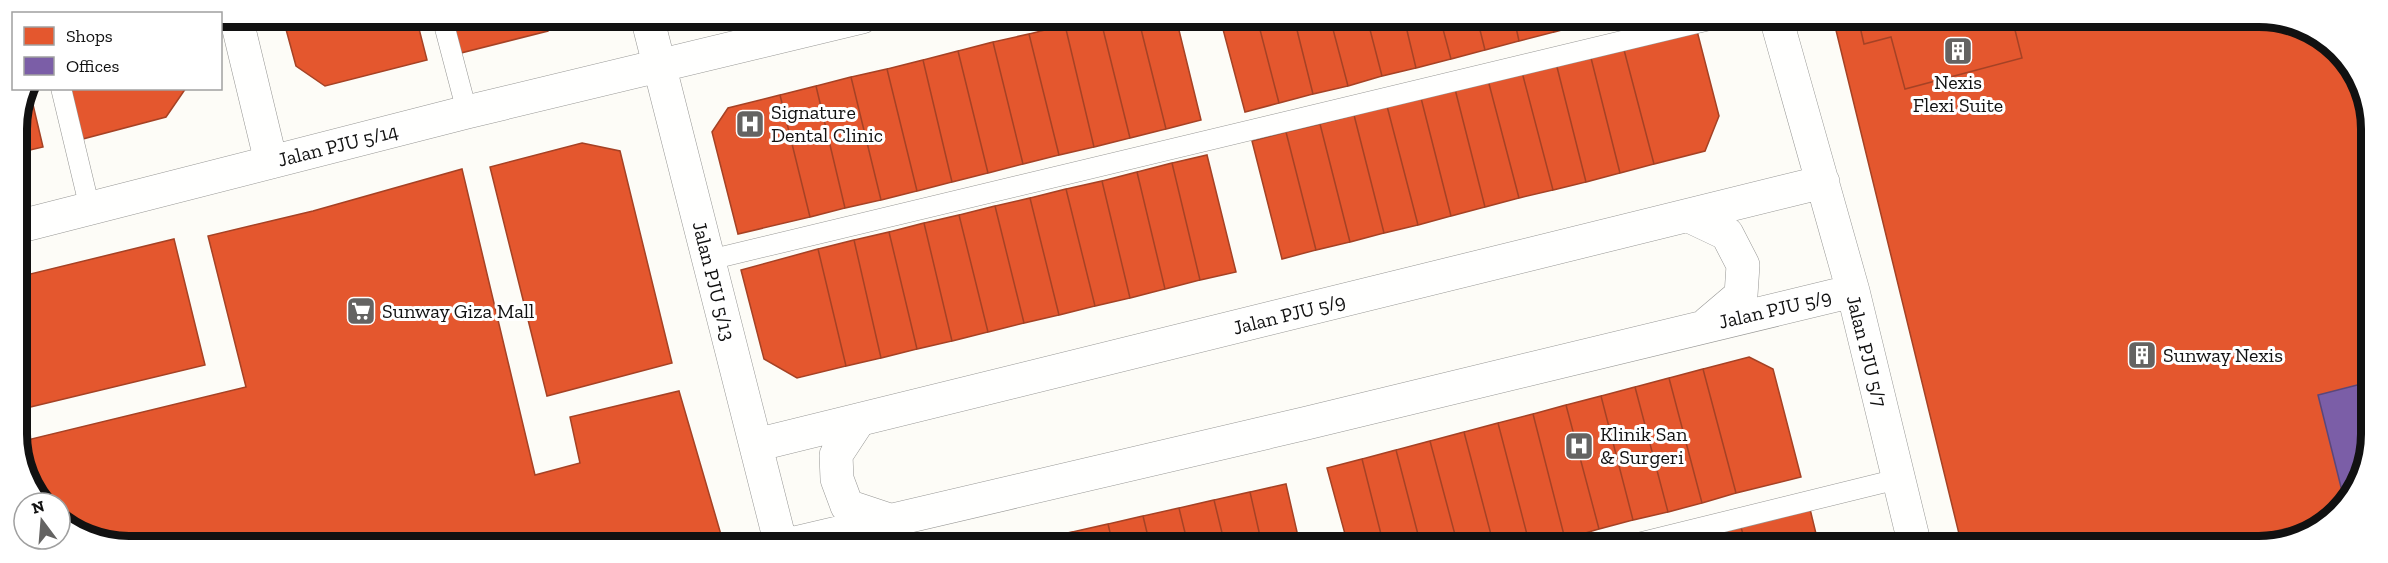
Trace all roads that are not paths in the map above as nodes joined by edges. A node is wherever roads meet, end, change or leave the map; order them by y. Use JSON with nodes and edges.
{"nodes":[{"id":1,"x":238,"y":27,"type":"edge"},
{"id":2,"x":445,"y":27,"type":"edge"},
{"id":3,"x":650,"y":27,"type":"edge"},
{"id":4,"x":820,"y":27,"type":"edge"},
{"id":5,"x":1680,"y":27,"type":"edge"},
{"id":6,"x":1779,"y":27,"type":"edge"},
{"id":7,"x":659,"y":65,"type":"junction"},
{"id":8,"x":61,"y":90,"type":"edge"},
{"id":9,"x":466,"y":112,"type":"junction"},
{"id":10,"x":271,"y":162,"type":"junction"},
{"id":11,"x":1822,"y":182,"type":"junction"},
{"id":12,"x":90,"y":209,"type":"junction"},
{"id":13,"x":1689,"y":216,"type":"junction"},
{"id":14,"x":27,"y":225,"type":"edge"},
{"id":15,"x":709,"y":260,"type":"junction"},
{"id":16,"x":1852,"y":291,"type":"junction"},
{"id":17,"x":1707,"y":324,"type":"junction"},
{"id":18,"x":859,"y":420,"type":"junction"},
{"id":19,"x":756,"y":445,"type":"junction"},
{"id":20,"x":1898,"y":479,"type":"junction"},
{"id":21,"x":889,"y":520,"type":"junction"},
{"id":22,"x":779,"y":536,"type":"edge"},
{"id":23,"x":823,"y":536,"type":"edge"},
{"id":24,"x":1667,"y":536,"type":"edge"},
{"id":25,"x":1912,"y":536,"type":"edge"}],
"edges":[{"from":1,"to":10,"type":"street"},
{"from":2,"to":9,"type":"lane"},
{"from":3,"to":7,"type":"street","name":"Jalan PJU 5/13"},
{"from":4,"to":7,"type":"street","name":"Jalan PJU 5/14"},
{"from":5,"to":15,"type":"lane"},
{"from":6,"to":11,"type":"street","name":"Jalan PJU 5/7"},
{"from":7,"to":9,"type":"street","name":"Jalan PJU 5/14"},
{"from":7,"to":15,"type":"street","name":"Jalan PJU 5/13"},
{"from":8,"to":12,"type":"lane"},
{"from":9,"to":10,"type":"street","name":"Jalan PJU 5/14"},
{"from":10,"to":12,"type":"street","name":"Jalan PJU 5/14"},
{"from":11,"to":13,"type":"street","name":"Jalan PJU 5/9"},
{"from":11,"to":16,"type":"street","name":"Jalan PJU 5/7"},
{"from":12,"to":14,"type":"street","name":"Jalan PJU 5/14"},
{"from":13,"to":17,"type":"street"},
{"from":13,"to":18,"type":"street","name":"Jalan PJU 5/9"},
{"from":15,"to":19,"type":"street","name":"Jalan PJU 5/13"},
{"from":16,"to":17,"type":"street","name":"Jalan PJU 5/9"},
{"from":16,"to":20,"type":"street","name":"Jalan PJU 5/7"},
{"from":17,"to":21,"type":"street","name":"Jalan PJU 5/9"},
{"from":18,"to":19,"type":"street","name":"Jalan PJU 5/9"},
{"from":18,"to":21,"type":"street"},
{"from":19,"to":22,"type":"street","name":"Jalan PJU 5/13"},
{"from":20,"to":24,"type":"lane"},
{"from":20,"to":25,"type":"street","name":"Jalan PJU 5/7"},
{"from":21,"to":23,"type":"street","name":"Jalan PJU 5/9"}]}
